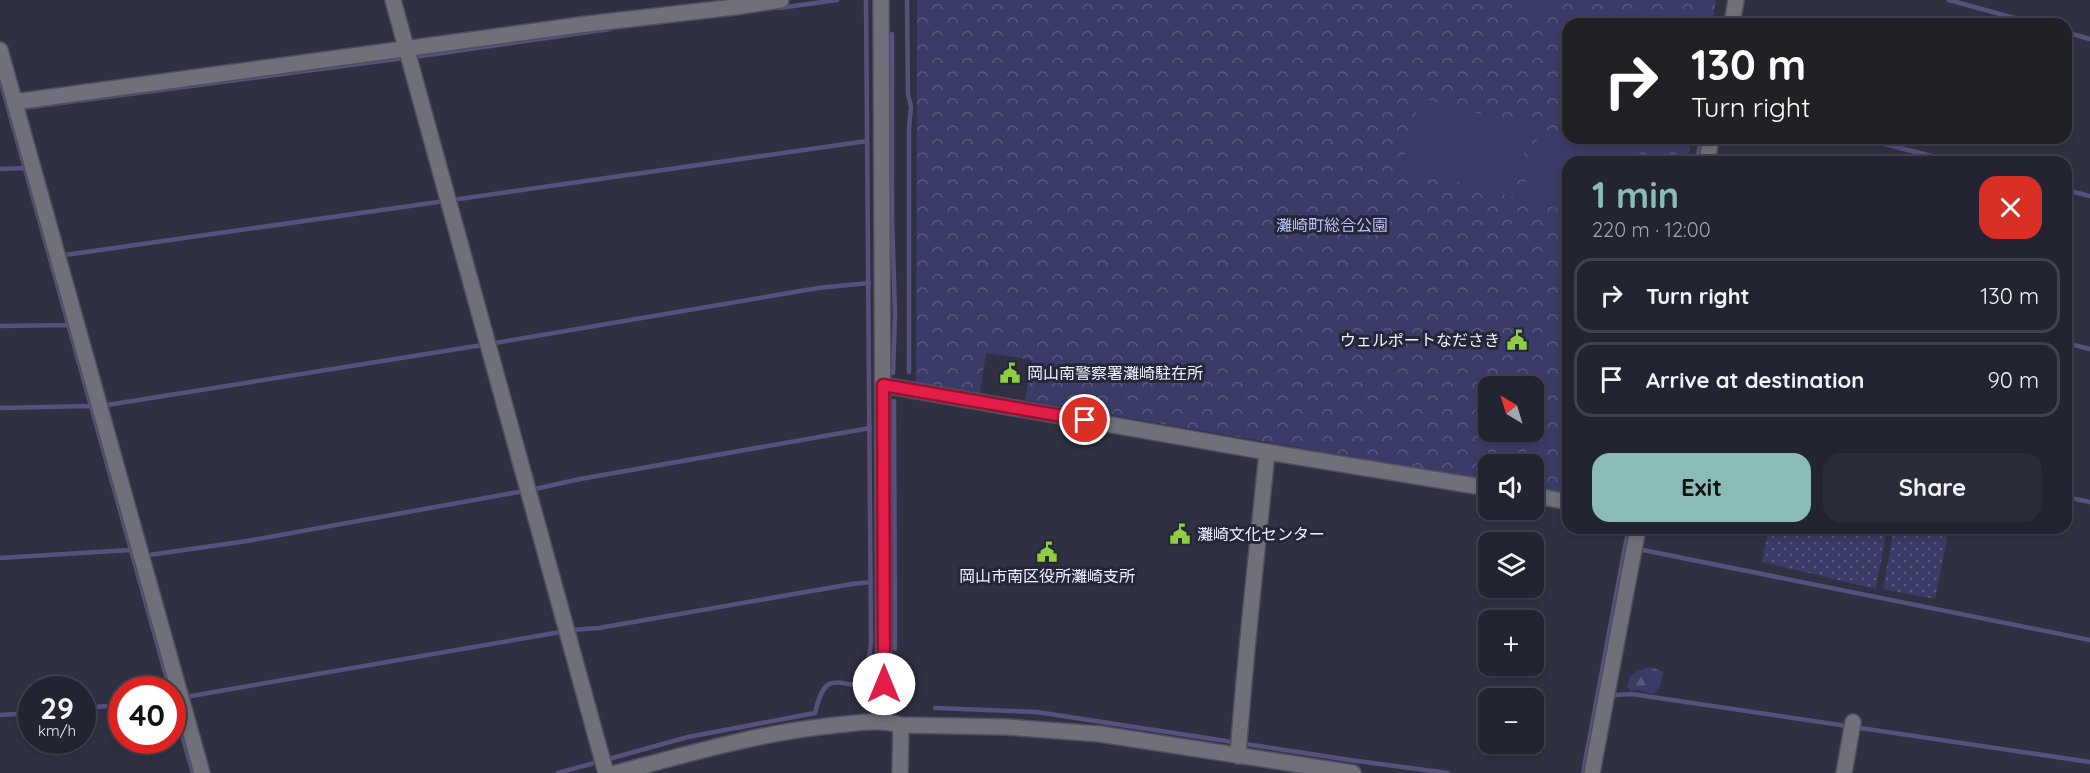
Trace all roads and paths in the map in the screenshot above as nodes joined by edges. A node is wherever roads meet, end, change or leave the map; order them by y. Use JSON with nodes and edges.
{"nodes":[{"id":1,"x":393,"y":0,"type":"edge"},
{"id":2,"x":781,"y":0,"type":"edge"},
{"id":3,"x":881,"y":0,"type":"edge"},
{"id":4,"x":1736,"y":0,"type":"edge"},
{"id":5,"x":1733,"y":18,"type":"edge"},
{"id":6,"x":406,"y":49,"type":"junction"},
{"id":7,"x":0,"y":50,"type":"edge"},
{"id":8,"x":15,"y":102,"type":"junction"},
{"id":9,"x":883,"y":385,"type":"junction"},
{"id":10,"x":1267,"y":452,"type":"junction"},
{"id":11,"x":1478,"y":486,"type":"edge"},
{"id":12,"x":1544,"y":497,"type":"edge"},
{"id":13,"x":1562,"y":501,"type":"edge"},
{"id":14,"x":1637,"y":534,"type":"edge"},
{"id":15,"x":884,"y":720,"type":"junction"},
{"id":16,"x":901,"y":725,"type":"junction"},
{"id":17,"x":1853,"y":726,"type":"dead end"},
{"id":18,"x":1238,"y":748,"type":"junction"},
{"id":19,"x":604,"y":764,"type":"edge"},
{"id":20,"x":202,"y":773,"type":"edge"},
{"id":21,"x":616,"y":773,"type":"edge"},
{"id":22,"x":900,"y":773,"type":"edge"},
{"id":23,"x":1353,"y":773,"type":"edge"},
{"id":24,"x":1592,"y":773,"type":"edge"},
{"id":25,"x":1844,"y":773,"type":"edge"}],
"edges":[{"from":1,"to":6,"type":"street"},
{"from":2,"to":6,"type":"street"},
{"from":3,"to":9,"type":"street"},
{"from":4,"to":5,"type":"street"},
{"from":6,"to":8,"type":"street"},
{"from":6,"to":19,"type":"street"},
{"from":7,"to":8,"type":"street"},
{"from":8,"to":20,"type":"street"},
{"from":9,"to":10,"type":"street"},
{"from":9,"to":15,"type":"street"},
{"from":10,"to":11,"type":"street"},
{"from":10,"to":18,"type":"street"},
{"from":12,"to":13,"type":"street"},
{"from":14,"to":24,"type":"street"},
{"from":15,"to":16,"type":"street"},
{"from":15,"to":21,"type":"street"},
{"from":16,"to":18,"type":"street"},
{"from":16,"to":22,"type":"street"},
{"from":17,"to":25,"type":"street"},
{"from":18,"to":23,"type":"street"}]}
